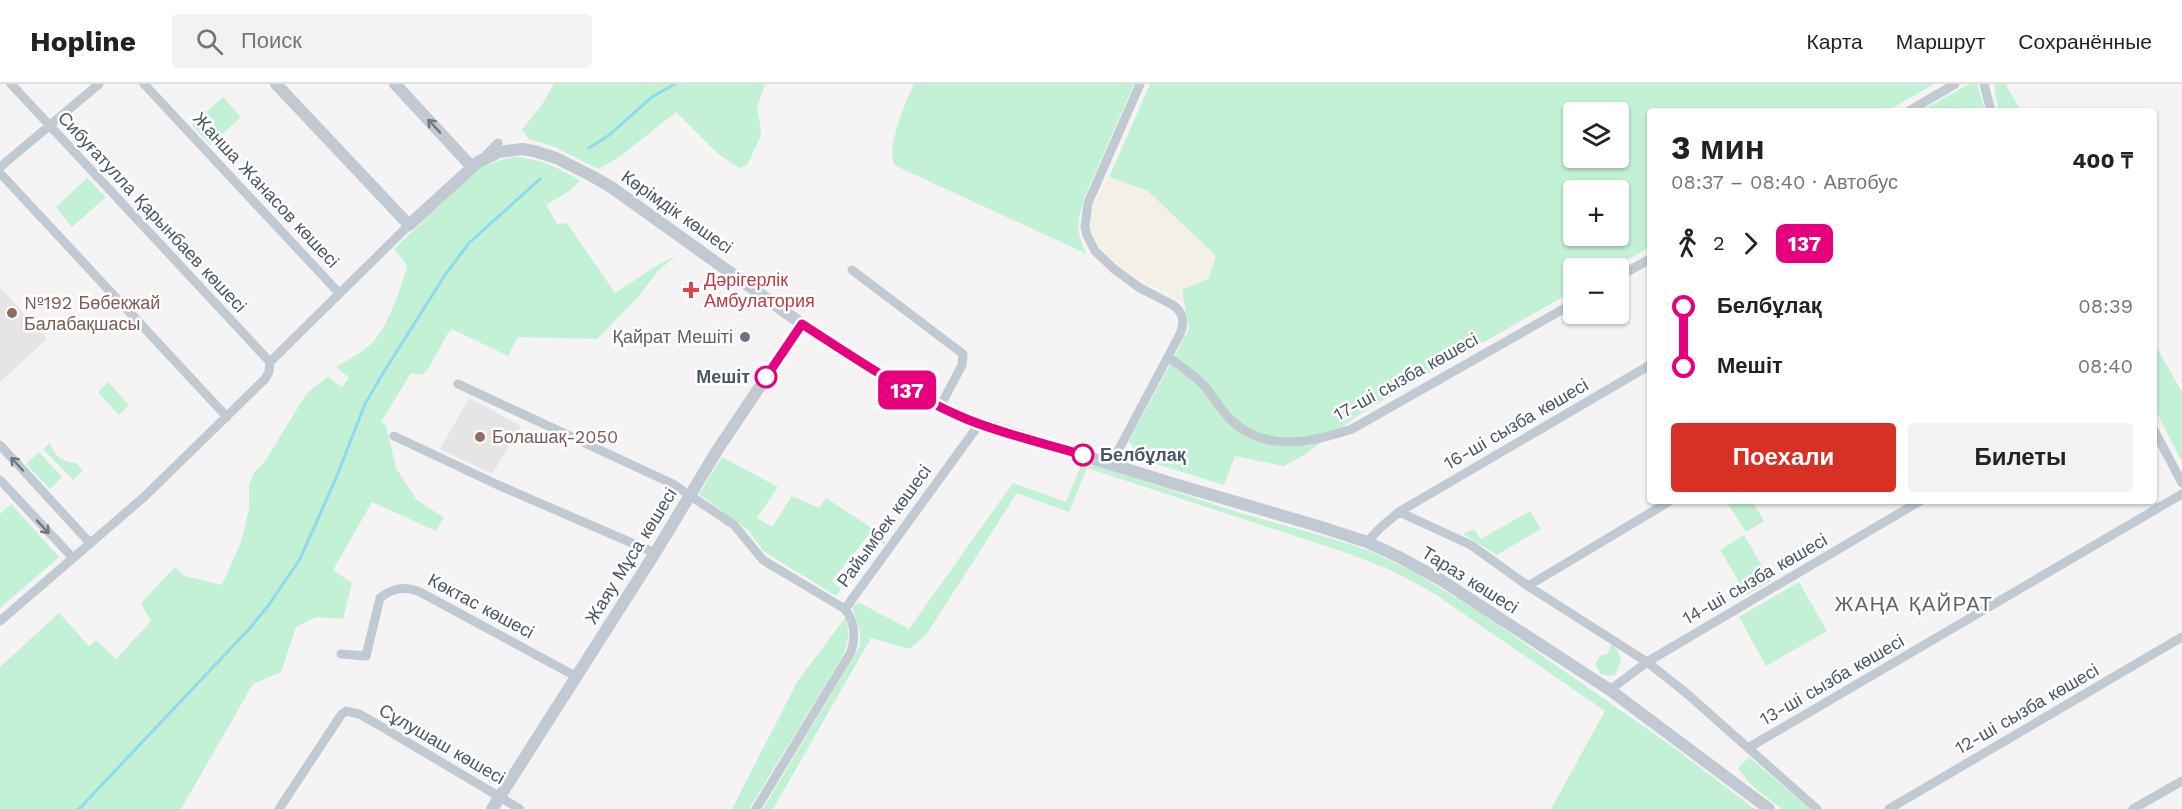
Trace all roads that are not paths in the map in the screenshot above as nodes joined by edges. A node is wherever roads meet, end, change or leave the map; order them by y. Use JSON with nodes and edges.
{"nodes":[{"id":1,"x":10,"y":84,"type":"edge"},
{"id":2,"x":99,"y":84,"type":"edge"},
{"id":3,"x":144,"y":84,"type":"edge"},
{"id":4,"x":276,"y":84,"type":"edge"},
{"id":5,"x":395,"y":84,"type":"edge"},
{"id":6,"x":1140,"y":84,"type":"edge"},
{"id":7,"x":1955,"y":84,"type":"edge"},
{"id":8,"x":1984,"y":84,"type":"edge"},
{"id":9,"x":1914,"y":108,"type":"edge"},
{"id":10,"x":1990,"y":108,"type":"edge"},
{"id":11,"x":49,"y":126,"type":"junction"},
{"id":12,"x":498,"y":143,"type":"dead end"},
{"id":13,"x":475,"y":164,"type":"junction"},
{"id":14,"x":0,"y":167,"type":"edge"},
{"id":15,"x":0,"y":173,"type":"edge"},
{"id":16,"x":409,"y":225,"type":"junction"},
{"id":17,"x":1647,"y":261,"type":"edge"},
{"id":18,"x":852,"y":270,"type":"dead end"},
{"id":19,"x":1629,"y":271,"type":"edge"},
{"id":20,"x":339,"y":293,"type":"junction"},
{"id":21,"x":1563,"y":309,"type":"edge"},
{"id":22,"x":802,"y":324,"type":"junction"},
{"id":23,"x":1168,"y":357,"type":"junction"},
{"id":24,"x":270,"y":362,"type":"junction"},
{"id":25,"x":1647,"y":367,"type":"edge"},
{"id":26,"x":458,"y":384,"type":"dead end"},
{"id":27,"x":940,"y":407,"type":"junction"},
{"id":28,"x":226,"y":417,"type":"junction"},
{"id":29,"x":980,"y":423,"type":"junction"},
{"id":30,"x":394,"y":436,"type":"dead end"},
{"id":31,"x":2157,"y":436,"type":"edge"},
{"id":32,"x":0,"y":445,"type":"edge"},
{"id":33,"x":1111,"y":464,"type":"junction"},
{"id":34,"x":0,"y":480,"type":"edge"},
{"id":35,"x":2182,"y":483,"type":"edge"},
{"id":36,"x":2182,"y":494,"type":"edge"},
{"id":37,"x":690,"y":495,"type":"junction"},
{"id":38,"x":1665,"y":504,"type":"edge"},
{"id":39,"x":1915,"y":504,"type":"edge"},
{"id":40,"x":1399,"y":512,"type":"junction"},
{"id":41,"x":1367,"y":542,"type":"junction"},
{"id":42,"x":90,"y":543,"type":"junction"},
{"id":43,"x":655,"y":553,"type":"junction"},
{"id":44,"x":73,"y":558,"type":"junction"},
{"id":45,"x":1528,"y":586,"type":"junction"},
{"id":46,"x":845,"y":609,"type":"junction"},
{"id":47,"x":0,"y":621,"type":"edge"},
{"id":48,"x":2182,"y":637,"type":"edge"},
{"id":49,"x":341,"y":654,"type":"dead end"},
{"id":50,"x":1647,"y":662,"type":"junction"},
{"id":51,"x":577,"y":677,"type":"junction"},
{"id":52,"x":1610,"y":690,"type":"junction"},
{"id":53,"x":1748,"y":748,"type":"junction"},
{"id":54,"x":2182,"y":781,"type":"edge"},
{"id":55,"x":500,"y":797,"type":"junction"},
{"id":56,"x":279,"y":809,"type":"edge"},
{"id":57,"x":492,"y":809,"type":"edge"},
{"id":58,"x":520,"y":809,"type":"edge"},
{"id":59,"x":756,"y":809,"type":"edge"},
{"id":60,"x":1769,"y":809,"type":"edge"},
{"id":61,"x":1817,"y":809,"type":"edge"},
{"id":62,"x":1889,"y":809,"type":"edge"},
{"id":63,"x":2133,"y":809,"type":"edge"}],
"edges":[{"from":1,"to":11,"type":"street","name":"Сибуғатулла Қарынбаев көшесі"},
{"from":2,"to":11,"type":"street"},
{"from":3,"to":20,"type":"street","name":"Жанша Жанасов көшесі"},
{"from":4,"to":16,"type":"street"},
{"from":13,"to":5,"type":"street","one_way":true},
{"from":6,"to":23,"type":"street"},
{"from":7,"to":9,"type":"street"},
{"from":8,"to":10,"type":"street"},
{"from":11,"to":14,"type":"street"},
{"from":11,"to":24,"type":"street","name":"Сибуғатулла Қарынбаев көшесі"},
{"from":12,"to":13,"type":"street"},
{"from":13,"to":16,"type":"street"},
{"from":13,"to":22,"type":"street","name":"Көрімдік көшесі"},
{"from":15,"to":28,"type":"street"},
{"from":16,"to":20,"type":"street"},
{"from":17,"to":19,"type":"street"},
{"from":18,"to":27,"type":"street"},
{"from":20,"to":24,"type":"street"},
{"from":21,"to":23,"type":"street","name":"17-ші сызба көшесі"},
{"from":22,"to":27,"type":"street","name":"Көрімдік көшесі"},
{"from":22,"to":37,"type":"street","name":"Жаяу Мұса көшесі"},
{"from":23,"to":33,"type":"street"},
{"from":24,"to":28,"type":"street"},
{"from":25,"to":40,"type":"street","name":"16-ші сызба көшесі"},
{"from":26,"to":37,"type":"street"},
{"from":27,"to":29,"type":"street","name":"Көрімдік көшесі"},
{"from":28,"to":42,"type":"street"},
{"from":29,"to":33,"type":"street","name":"Көрімдік көшесі"},
{"from":29,"to":46,"type":"street","name":"Райымбек көшесі"},
{"from":30,"to":43,"type":"street"},
{"from":31,"to":35,"type":"street"},
{"from":42,"to":32,"type":"street","one_way":true},
{"from":33,"to":41,"type":"street","name":"Тараз көшесі"},
{"from":34,"to":44,"type":"street","one_way":true},
{"from":36,"to":53,"type":"street","name":"13-ші сызба көшесі"},
{"from":37,"to":43,"type":"street","name":"Жаяу Мұса көшесі"},
{"from":37,"to":46,"type":"street"},
{"from":38,"to":45,"type":"street"},
{"from":39,"to":50,"type":"street","name":"14-ші сызба көшесі"},
{"from":40,"to":41,"type":"street","name":"16-ші сызба көшесі"},
{"from":40,"to":45,"type":"street"},
{"from":41,"to":52,"type":"street","name":"Тараз көшесі"},
{"from":42,"to":44,"type":"street"},
{"from":43,"to":51,"type":"street","name":"Жаяу Мұса көшесі"},
{"from":44,"to":47,"type":"street"},
{"from":45,"to":50,"type":"street"},
{"from":46,"to":59,"type":"street","name":"Райымбек көшесі"},
{"from":48,"to":62,"type":"street","name":"12-ші сызба көшесі"},
{"from":49,"to":51,"type":"street","name":"Көктас көшесі"},
{"from":50,"to":52,"type":"street","name":"14-ші сызба көшесі"},
{"from":50,"to":53,"type":"street"},
{"from":51,"to":55,"type":"street","name":"Жаяу Мұса көшесі"},
{"from":52,"to":60,"type":"street","name":"Тараз көшесі"},
{"from":53,"to":61,"type":"street"},
{"from":54,"to":63,"type":"street"},
{"from":55,"to":56,"type":"street","name":"Сұлушаш көшесі"},
{"from":55,"to":57,"type":"street","name":"Жаяу Мұса көшесі"},
{"from":55,"to":58,"type":"street","name":"Сұлушаш көшесі"}]}
